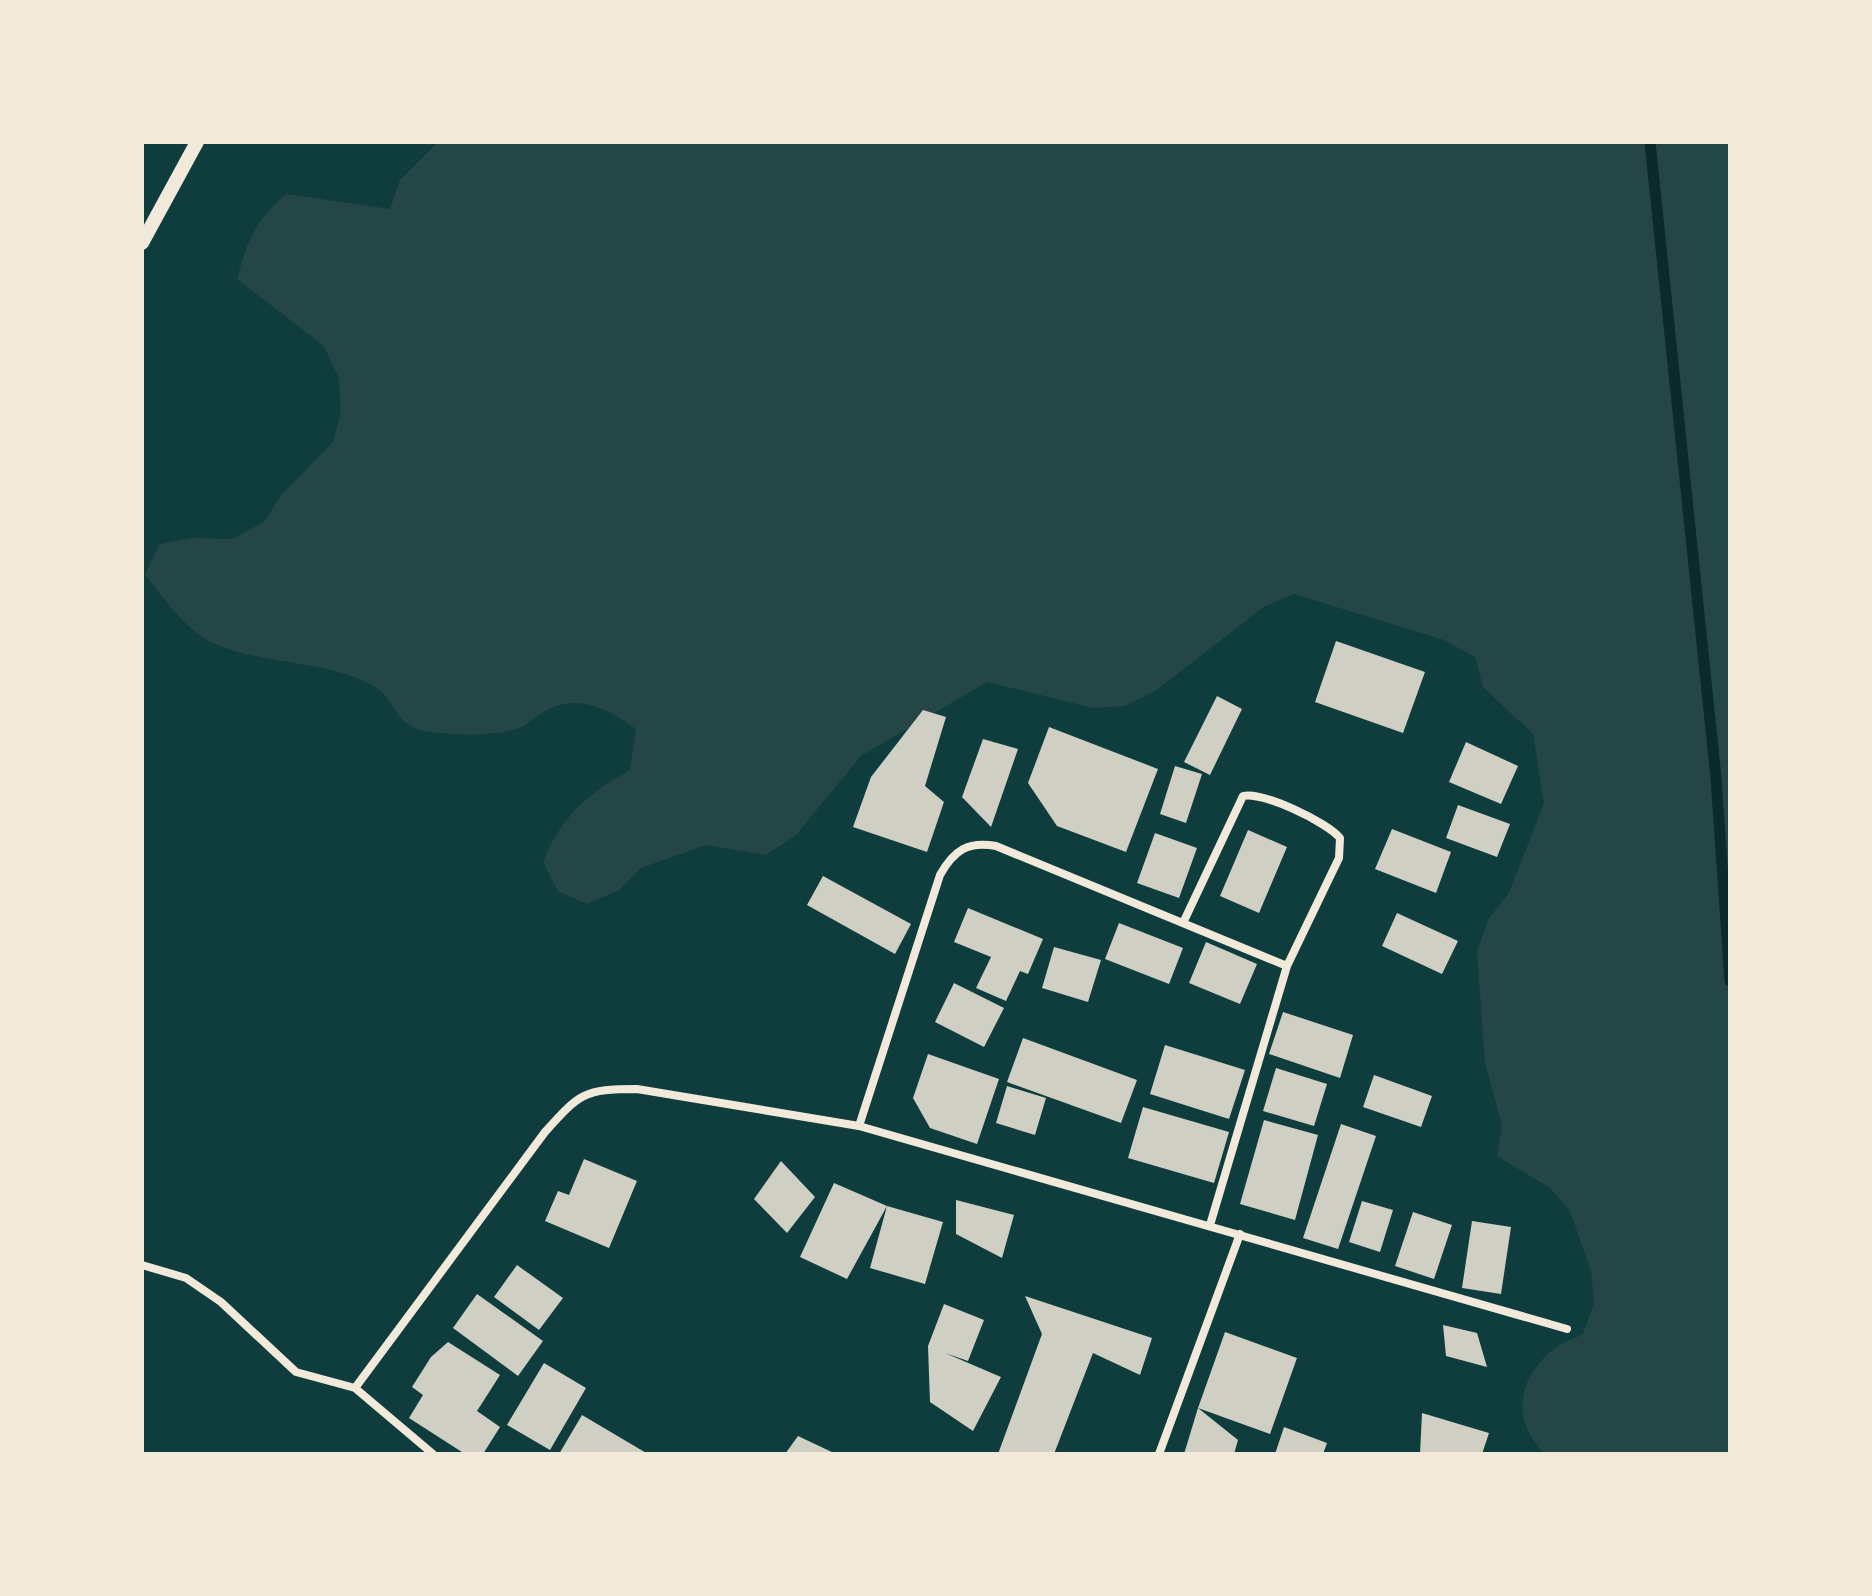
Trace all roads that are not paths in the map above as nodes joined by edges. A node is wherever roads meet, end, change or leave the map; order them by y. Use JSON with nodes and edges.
{"nodes":[{"id":1,"x":197,"y":142,"type":"edge"},
{"id":2,"x":142,"y":243,"type":"edge"},
{"id":3,"x":1183,"y":923,"type":"junction"},
{"id":4,"x":1287,"y":966,"type":"junction"},
{"id":5,"x":859,"y":1126,"type":"junction"},
{"id":6,"x":1210,"y":1225,"type":"junction"},
{"id":7,"x":1240,"y":1234,"type":"junction"},
{"id":8,"x":142,"y":1265,"type":"edge"},
{"id":9,"x":1567,"y":1329,"type":"dead end"},
{"id":10,"x":355,"y":1388,"type":"junction"},
{"id":11,"x":433,"y":1454,"type":"edge"},
{"id":12,"x":1159,"y":1454,"type":"edge"}],
"edges":[{"from":1,"to":2,"type":"street"},
{"from":3,"to":4,"type":"street"},
{"from":3,"to":4,"type":"street"},
{"from":3,"to":5,"type":"street"},
{"from":4,"to":6,"type":"street"},
{"from":5,"to":6,"type":"street"},
{"from":5,"to":10,"type":"street"},
{"from":6,"to":7,"type":"street"},
{"from":7,"to":9,"type":"street"},
{"from":7,"to":12,"type":"street"},
{"from":8,"to":10,"type":"street"},
{"from":10,"to":11,"type":"street"}]}
